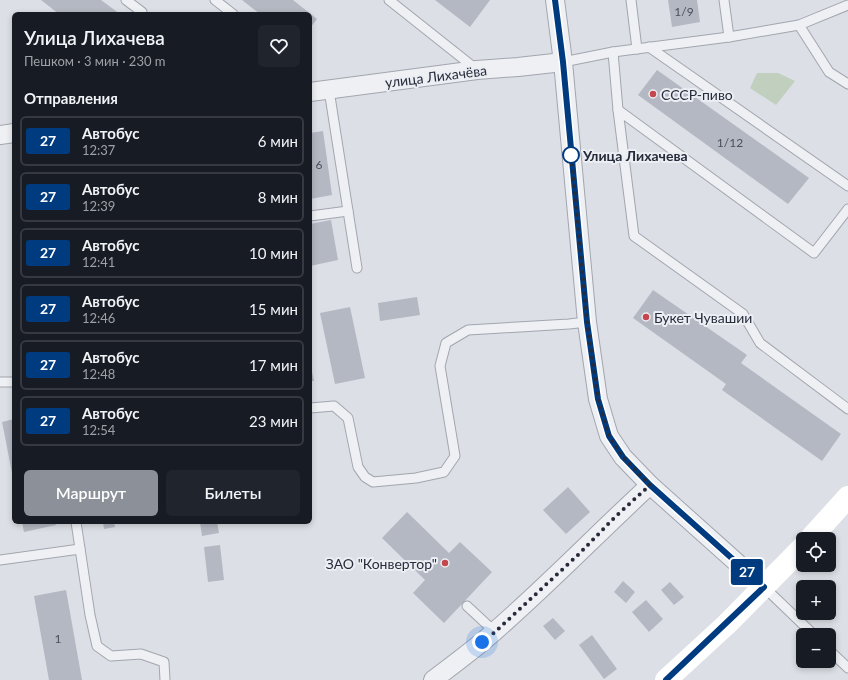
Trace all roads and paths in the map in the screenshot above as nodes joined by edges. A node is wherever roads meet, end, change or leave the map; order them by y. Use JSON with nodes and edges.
{"nodes":[{"id":1,"x":126,"y":0,"type":"edge"},
{"id":2,"x":215,"y":0,"type":"edge"},
{"id":3,"x":389,"y":0,"type":"edge"},
{"id":4,"x":555,"y":0,"type":"edge"},
{"id":5,"x":631,"y":0,"type":"edge"},
{"id":6,"x":724,"y":0,"type":"edge"},
{"id":7,"x":848,"y":5,"type":"edge"},
{"id":8,"x":142,"y":12,"type":"dead end"},
{"id":9,"x":230,"y":12,"type":"edge"},
{"id":10,"x":799,"y":25,"type":"junction"},
{"id":11,"x":729,"y":37,"type":"junction"},
{"id":12,"x":649,"y":47,"type":"junction"},
{"id":13,"x":637,"y":49,"type":"junction"},
{"id":14,"x":613,"y":52,"type":"junction"},
{"id":15,"x":563,"y":62,"type":"junction"},
{"id":16,"x":477,"y":70,"type":"junction"},
{"id":17,"x":848,"y":84,"type":"edge"},
{"id":18,"x":329,"y":90,"type":"junction"},
{"id":19,"x":312,"y":92,"type":"edge"},
{"id":20,"x":618,"y":110,"type":"junction"},
{"id":21,"x":12,"y":133,"type":"edge"},
{"id":22,"x":0,"y":135,"type":"edge"},
{"id":23,"x":848,"y":186,"type":"edge"},
{"id":24,"x":848,"y":209,"type":"edge"},
{"id":25,"x":348,"y":212,"type":"junction"},
{"id":26,"x":312,"y":216,"type":"edge"},
{"id":27,"x":356,"y":268,"type":"dead end"},
{"id":28,"x":587,"y":322,"type":"junction"},
{"id":29,"x":0,"y":382,"type":"edge"},
{"id":30,"x":12,"y":382,"type":"edge"},
{"id":31,"x":312,"y":408,"type":"edge"},
{"id":32,"x":848,"y":409,"type":"edge"},
{"id":33,"x":650,"y":485,"type":"junction"},
{"id":34,"x":848,"y":497,"type":"edge"},
{"id":35,"x":76,"y":524,"type":"edge"},
{"id":36,"x":816,"y":532,"type":"edge"},
{"id":37,"x":80,"y":549,"type":"junction"},
{"id":38,"x":796,"y":554,"type":"edge"},
{"id":39,"x":0,"y":560,"type":"edge"},
{"id":40,"x":764,"y":587,"type":"junction"},
{"id":41,"x":467,"y":606,"type":"dead end"},
{"id":42,"x":807,"y":628,"type":"edge"},
{"id":43,"x":495,"y":632,"type":"junction"},
{"id":44,"x":836,"y":657,"type":"edge"},
{"id":45,"x":848,"y":668,"type":"edge"},
{"id":46,"x":165,"y":680,"type":"edge"},
{"id":47,"x":433,"y":680,"type":"edge"},
{"id":48,"x":666,"y":680,"type":"edge"}],
"edges":[{"from":1,"to":8,"type":"lane"},
{"from":2,"to":9,"type":"lane"},
{"from":3,"to":16,"type":"lane"},
{"from":4,"to":15,"type":"street"},
{"from":5,"to":13,"type":"lane"},
{"from":6,"to":11,"type":"lane"},
{"from":7,"to":10,"type":"lane"},
{"from":10,"to":11,"type":"lane"},
{"from":10,"to":17,"type":"lane"},
{"from":11,"to":12,"type":"lane"},
{"from":12,"to":13,"type":"lane"},
{"from":12,"to":23,"type":"lane"},
{"from":13,"to":14,"type":"lane"},
{"from":14,"to":15,"type":"lane"},
{"from":14,"to":20,"type":"lane"},
{"from":15,"to":16,"type":"street","name":"улица Лихачёва"},
{"from":15,"to":28,"type":"street"},
{"from":16,"to":18,"type":"street","name":"улица Лихачёва"},
{"from":18,"to":19,"type":"street","name":"улица Лихачёва"},
{"from":18,"to":25,"type":"lane"},
{"from":20,"to":24,"type":"lane"},
{"from":20,"to":32,"type":"lane"},
{"from":21,"to":22,"type":"street"},
{"from":25,"to":26,"type":"lane"},
{"from":25,"to":27,"type":"lane"},
{"from":28,"to":31,"type":"lane"},
{"from":28,"to":33,"type":"street"},
{"from":29,"to":30,"type":"lane"},
{"from":33,"to":40,"type":"street"},
{"from":33,"to":43,"type":"street"},
{"from":34,"to":36,"type":"main road"},
{"from":35,"to":37,"type":"lane"},
{"from":37,"to":39,"type":"lane"},
{"from":37,"to":46,"type":"lane"},
{"from":38,"to":40,"type":"main road"},
{"from":40,"to":42,"type":"lane"},
{"from":40,"to":48,"type":"main road"},
{"from":41,"to":43,"type":"lane"},
{"from":43,"to":47,"type":"street"},
{"from":44,"to":45,"type":"lane"}]}
